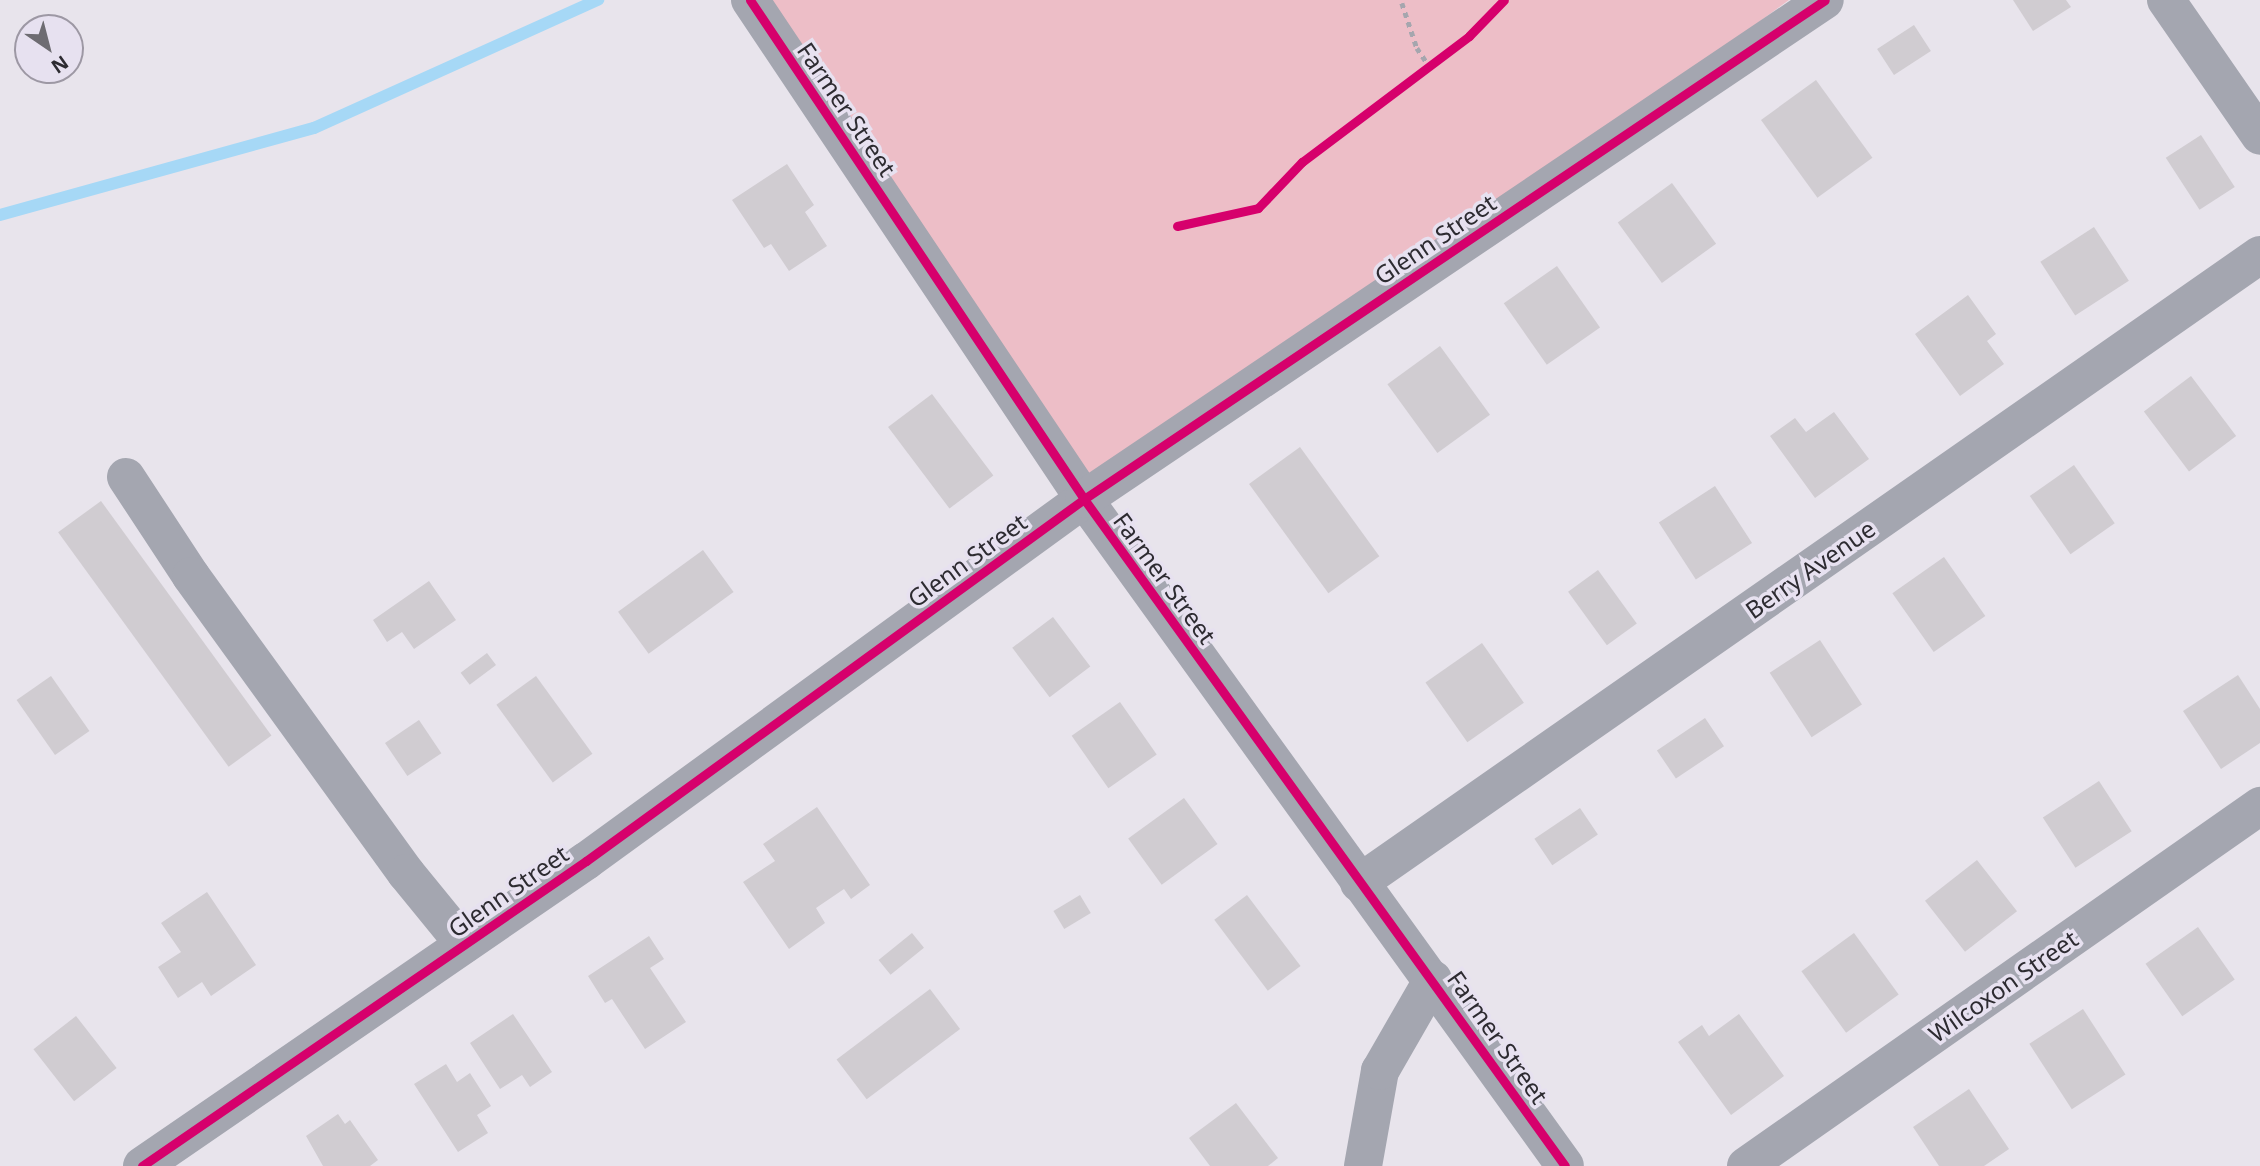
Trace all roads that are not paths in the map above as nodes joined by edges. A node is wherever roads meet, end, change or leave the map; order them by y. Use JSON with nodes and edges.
{"nodes":[{"id":1,"x":750,"y":0,"type":"edge"},
{"id":2,"x":1825,"y":0,"type":"edge"},
{"id":3,"x":2166,"y":0,"type":"edge"},
{"id":4,"x":2260,"y":136,"type":"edge"},
{"id":5,"x":2260,"y":255,"type":"edge"},
{"id":6,"x":126,"y":477,"type":"dead end"},
{"id":7,"x":1084,"y":499,"type":"junction"},
{"id":8,"x":2260,"y":806,"type":"edge"},
{"id":9,"x":1359,"y":883,"type":"junction"},
{"id":10,"x":464,"y":944,"type":"junction"},
{"id":11,"x":1433,"y":979,"type":"junction"},
{"id":12,"x":142,"y":1166,"type":"edge"},
{"id":13,"x":1363,"y":1166,"type":"edge"},
{"id":14,"x":1565,"y":1166,"type":"edge"},
{"id":15,"x":1746,"y":1166,"type":"edge"}],
"edges":[{"from":1,"to":7,"type":"street","name":"Farmer Street"},
{"from":2,"to":7,"type":"street","name":"Glenn Street"},
{"from":3,"to":4,"type":"street"},
{"from":5,"to":9,"type":"street","name":"Berry Avenue"},
{"from":6,"to":10,"type":"street"},
{"from":7,"to":9,"type":"street","name":"Farmer Street"},
{"from":7,"to":10,"type":"street","name":"Glenn Street"},
{"from":8,"to":15,"type":"street","name":"Wilcoxon Street"},
{"from":9,"to":11,"type":"street","name":"Farmer Street"},
{"from":10,"to":12,"type":"street","name":"Glenn Street"},
{"from":11,"to":13,"type":"street"},
{"from":11,"to":14,"type":"street","name":"Farmer Street"}]}
